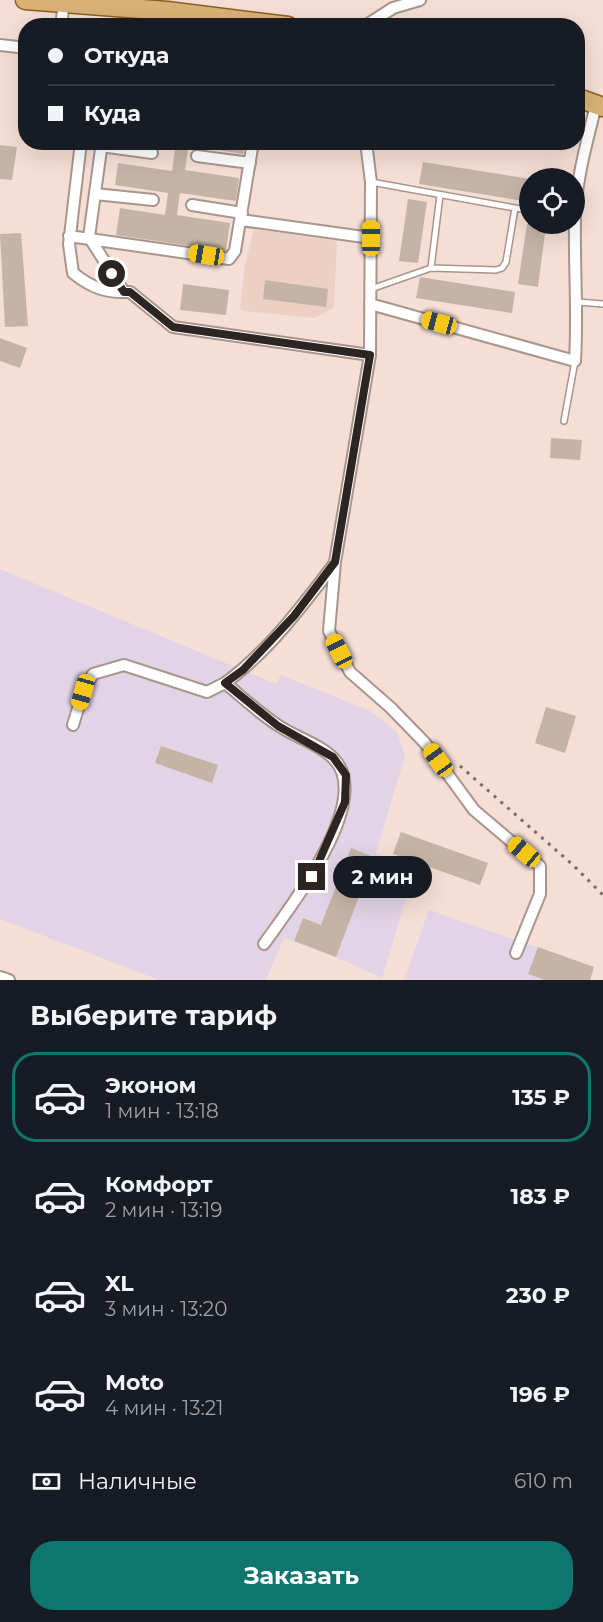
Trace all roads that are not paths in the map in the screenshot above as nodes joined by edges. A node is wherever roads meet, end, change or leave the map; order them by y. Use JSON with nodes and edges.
{"nodes":[{"id":1,"x":25,"y":0,"type":"edge"},
{"id":2,"x":420,"y":0,"type":"edge"},
{"id":3,"x":64,"y":2,"type":"junction"},
{"id":4,"x":62,"y":18,"type":"edge"},
{"id":5,"x":230,"y":18,"type":"edge"},
{"id":6,"x":377,"y":18,"type":"edge"},
{"id":7,"x":0,"y":45,"type":"edge"},
{"id":8,"x":18,"y":47,"type":"edge"},
{"id":9,"x":585,"y":101,"type":"edge"},
{"id":10,"x":600,"y":106,"type":"edge"},
{"id":11,"x":80,"y":150,"type":"edge"},
{"id":12,"x":100,"y":150,"type":"edge"},
{"id":13,"x":135,"y":150,"type":"edge"},
{"id":14,"x":252,"y":150,"type":"edge"},
{"id":15,"x":367,"y":150,"type":"edge"},
{"id":16,"x":152,"y":153,"type":"dead end"},
{"id":17,"x":197,"y":156,"type":"dead end"},
{"id":18,"x":250,"y":163,"type":"junction"},
{"id":19,"x":581,"y":168,"type":"edge"},
{"id":20,"x":371,"y":182,"type":"junction"},
{"id":21,"x":95,"y":194,"type":"junction"},
{"id":22,"x":440,"y":195,"type":"junction"},
{"id":23,"x":153,"y":200,"type":"dead end"},
{"id":24,"x":192,"y":205,"type":"dead end"},
{"id":25,"x":515,"y":208,"type":"junction"},
{"id":26,"x":519,"y":209,"type":"edge"},
{"id":27,"x":241,"y":217,"type":"junction"},
{"id":28,"x":576,"y":234,"type":"edge"},
{"id":29,"x":69,"y":237,"type":"junction"},
{"id":30,"x":89,"y":237,"type":"junction"},
{"id":31,"x":371,"y":238,"type":"junction"},
{"id":32,"x":431,"y":268,"type":"junction"},
{"id":33,"x":370,"y":289,"type":"junction"},
{"id":34,"x":124,"y":292,"type":"junction"},
{"id":35,"x":578,"y":302,"type":"junction"},
{"id":36,"x":370,"y":304,"type":"junction"},
{"id":37,"x":603,"y":304,"type":"edge"},
{"id":38,"x":370,"y":355,"type":"junction"},
{"id":39,"x":575,"y":361,"type":"junction"},
{"id":40,"x":564,"y":421,"type":"dead end"},
{"id":41,"x":335,"y":562,"type":"junction"},
{"id":42,"x":225,"y":683,"type":"junction"},
{"id":43,"x":73,"y":725,"type":"dead end"},
{"id":44,"x":264,"y":944,"type":"dead end"},
{"id":45,"x":516,"y":953,"type":"dead end"},
{"id":46,"x":0,"y":977,"type":"edge"},
{"id":47,"x":9,"y":980,"type":"edge"}],
"edges":[{"from":1,"to":3,"type":"main road"},
{"from":2,"to":6,"type":"street"},
{"from":3,"to":4,"type":"street"},
{"from":3,"to":5,"type":"main road"},
{"from":7,"to":8,"type":"street"},
{"from":9,"to":10,"type":"main road"},
{"from":10,"to":19,"type":"street"},
{"from":11,"to":29,"type":"street"},
{"from":12,"to":21,"type":"street"},
{"from":13,"to":16,"type":"street"},
{"from":14,"to":18,"type":"street"},
{"from":15,"to":20,"type":"street"},
{"from":17,"to":18,"type":"street"},
{"from":18,"to":27,"type":"street"},
{"from":20,"to":22,"type":"lane"},
{"from":20,"to":31,"type":"street"},
{"from":21,"to":23,"type":"street"},
{"from":21,"to":30,"type":"street"},
{"from":22,"to":25,"type":"lane"},
{"from":22,"to":32,"type":"lane"},
{"from":24,"to":27,"type":"street"},
{"from":25,"to":26,"type":"lane"},
{"from":25,"to":32,"type":"lane"},
{"from":27,"to":30,"type":"street"},
{"from":27,"to":31,"type":"street"},
{"from":28,"to":35,"type":"street"},
{"from":29,"to":30,"type":"street"},
{"from":29,"to":34,"type":"street"},
{"from":30,"to":34,"type":"street"},
{"from":31,"to":33,"type":"street"},
{"from":32,"to":33,"type":"lane"},
{"from":33,"to":36,"type":"street"},
{"from":34,"to":38,"type":"street"},
{"from":35,"to":37,"type":"lane"},
{"from":35,"to":39,"type":"street"},
{"from":36,"to":38,"type":"street"},
{"from":36,"to":39,"type":"street"},
{"from":38,"to":41,"type":"street"},
{"from":39,"to":40,"type":"lane"},
{"from":41,"to":42,"type":"street"},
{"from":41,"to":45,"type":"street"},
{"from":42,"to":43,"type":"street"},
{"from":42,"to":44,"type":"street"},
{"from":46,"to":47,"type":"street"}]}
